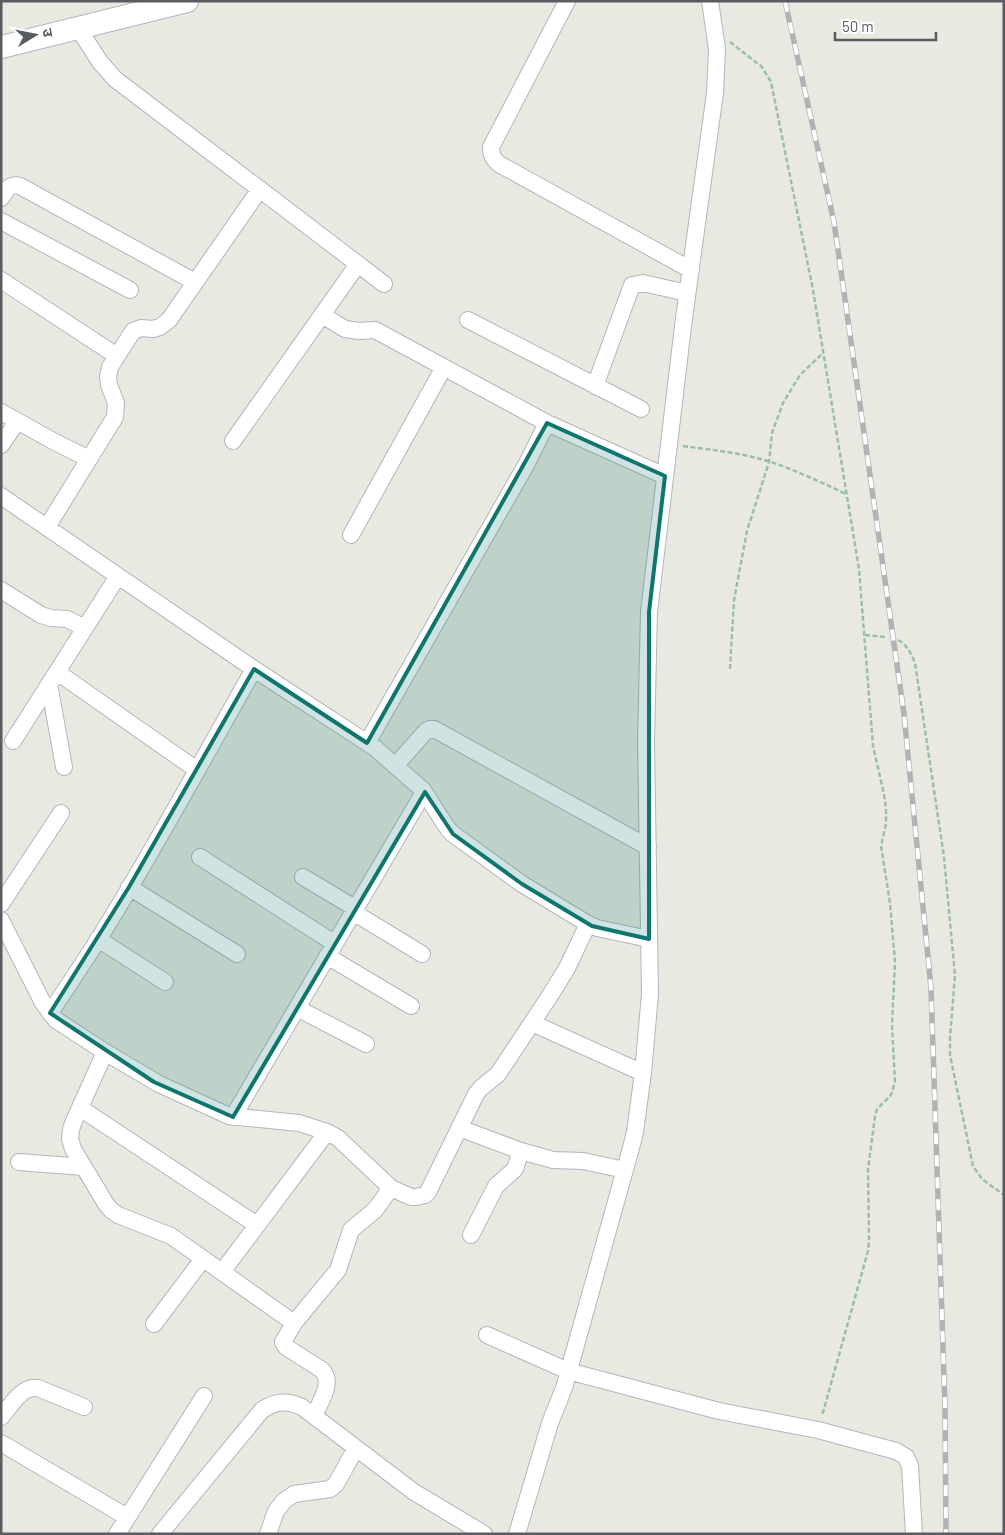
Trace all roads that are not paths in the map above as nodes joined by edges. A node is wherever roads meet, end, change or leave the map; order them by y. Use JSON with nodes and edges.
{"nodes":[{"id":1,"x":187,"y":1,"type":"edge"},
{"id":2,"x":567,"y":1,"type":"edge"},
{"id":3,"x":710,"y":1,"type":"edge"},
{"id":4,"x":78,"y":28,"type":"junction"},
{"id":5,"x":1,"y":47,"type":"edge"},
{"id":6,"x":260,"y":189,"type":"junction"},
{"id":7,"x":1,"y":198,"type":"edge"},
{"id":8,"x":1,"y":221,"type":"edge"},
{"id":9,"x":358,"y":264,"type":"junction"},
{"id":10,"x":691,"y":270,"type":"junction"},
{"id":11,"x":1,"y":280,"type":"edge"},
{"id":12,"x":195,"y":282,"type":"junction"},
{"id":13,"x":384,"y":284,"type":"dead end"},
{"id":14,"x":130,"y":290,"type":"dead end"},
{"id":15,"x":688,"y":293,"type":"junction"},
{"id":16,"x":322,"y":315,"type":"junction"},
{"id":17,"x":468,"y":320,"type":"dead end"},
{"id":18,"x":117,"y":356,"type":"junction"},
{"id":19,"x":444,"y":367,"type":"junction"},
{"id":20,"x":595,"y":386,"type":"junction"},
{"id":21,"x":641,"y":410,"type":"dead end"},
{"id":22,"x":1,"y":412,"type":"edge"},
{"id":23,"x":17,"y":422,"type":"junction"},
{"id":24,"x":547,"y":423,"type":"junction"},
{"id":25,"x":233,"y":441,"type":"dead end"},
{"id":26,"x":1,"y":444,"type":"edge"},
{"id":27,"x":90,"y":459,"type":"junction"},
{"id":28,"x":665,"y":476,"type":"junction"},
{"id":29,"x":3,"y":501,"type":"edge"},
{"id":30,"x":47,"y":527,"type":"junction"},
{"id":31,"x":351,"y":535,"type":"dead end"},
{"id":32,"x":118,"y":576,"type":"junction"},
{"id":33,"x":1,"y":590,"type":"edge"},
{"id":34,"x":85,"y":628,"type":"junction"},
{"id":35,"x":254,"y":668,"type":"junction"},
{"id":36,"x":53,"y":678,"type":"junction"},
{"id":37,"x":13,"y":741,"type":"dead end"},
{"id":38,"x":367,"y":743,"type":"junction"},
{"id":39,"x":395,"y":766,"type":"junction"},
{"id":40,"x":64,"y":767,"type":"dead end"},
{"id":41,"x":197,"y":770,"type":"junction"},
{"id":42,"x":424,"y":792,"type":"junction"},
{"id":43,"x":61,"y":813,"type":"dead end"},
{"id":44,"x":648,"y":847,"type":"junction"},
{"id":45,"x":200,"y":857,"type":"dead end"},
{"id":46,"x":303,"y":877,"type":"dead end"},
{"id":47,"x":129,"y":887,"type":"junction"},
{"id":48,"x":1,"y":904,"type":"edge"},
{"id":49,"x":354,"y":910,"type":"junction"},
{"id":50,"x":1,"y":920,"type":"edge"},
{"id":51,"x":588,"y":924,"type":"junction"},
{"id":52,"x":98,"y":939,"type":"junction"},
{"id":53,"x":649,"y":939,"type":"junction"},
{"id":54,"x":331,"y":950,"type":"junction"},
{"id":55,"x":237,"y":954,"type":"dead end"},
{"id":56,"x":422,"y":954,"type":"dead end"},
{"id":57,"x":165,"y":982,"type":"dead end"},
{"id":58,"x":411,"y":1006,"type":"dead end"},
{"id":59,"x":297,"y":1008,"type":"junction"},
{"id":60,"x":50,"y":1013,"type":"junction"},
{"id":61,"x":532,"y":1024,"type":"junction"},
{"id":62,"x":366,"y":1044,"type":"dead end"},
{"id":63,"x":105,"y":1052,"type":"junction"},
{"id":64,"x":643,"y":1073,"type":"junction"},
{"id":65,"x":80,"y":1108,"type":"junction"},
{"id":66,"x":233,"y":1117,"type":"junction"},
{"id":67,"x":460,"y":1128,"type":"junction"},
{"id":68,"x":327,"y":1132,"type":"junction"},
{"id":69,"x":521,"y":1151,"type":"junction"},
{"id":70,"x":19,"y":1162,"type":"dead end"},
{"id":71,"x":83,"y":1167,"type":"junction"},
{"id":72,"x":625,"y":1170,"type":"junction"},
{"id":73,"x":391,"y":1188,"type":"junction"},
{"id":74,"x":257,"y":1225,"type":"junction"},
{"id":75,"x":471,"y":1235,"type":"dead end"},
{"id":76,"x":203,"y":1259,"type":"junction"},
{"id":77,"x":222,"y":1272,"type":"junction"},
{"id":78,"x":294,"y":1323,"type":"junction"},
{"id":79,"x":154,"y":1324,"type":"dead end"},
{"id":80,"x":487,"y":1335,"type":"dead end"},
{"id":81,"x":568,"y":1370,"type":"junction"},
{"id":82,"x":204,"y":1396,"type":"dead end"},
{"id":83,"x":84,"y":1407,"type":"dead end"},
{"id":84,"x":314,"y":1416,"type":"junction"},
{"id":85,"x":1,"y":1418,"type":"edge"},
{"id":86,"x":1,"y":1443,"type":"edge"},
{"id":87,"x":356,"y":1448,"type":"junction"},
{"id":88,"x":127,"y":1517,"type":"junction"},
{"id":89,"x":117,"y":1534,"type":"edge"},
{"id":90,"x":160,"y":1534,"type":"edge"},
{"id":91,"x":268,"y":1534,"type":"edge"},
{"id":92,"x":484,"y":1534,"type":"edge"},
{"id":93,"x":517,"y":1534,"type":"edge"},
{"id":94,"x":914,"y":1534,"type":"edge"}],
"edges":[{"from":1,"to":4,"type":"main road"},
{"from":2,"to":10,"type":"street"},
{"from":3,"to":10,"type":"street"},
{"from":4,"to":5,"type":"main road"},
{"from":4,"to":6,"type":"street"},
{"from":6,"to":9,"type":"street"},
{"from":6,"to":12,"type":"street"},
{"from":7,"to":12,"type":"street"},
{"from":8,"to":14,"type":"street"},
{"from":9,"to":13,"type":"street"},
{"from":9,"to":16,"type":"street"},
{"from":10,"to":15,"type":"street"},
{"from":11,"to":18,"type":"street"},
{"from":12,"to":18,"type":"street"},
{"from":15,"to":20,"type":"street"},
{"from":15,"to":28,"type":"street"},
{"from":16,"to":19,"type":"street"},
{"from":16,"to":25,"type":"street"},
{"from":17,"to":20,"type":"street"},
{"from":18,"to":27,"type":"street"},
{"from":19,"to":24,"type":"street"},
{"from":19,"to":31,"type":"street"},
{"from":20,"to":21,"type":"street"},
{"from":22,"to":23,"type":"street"},
{"from":23,"to":26,"type":"street"},
{"from":23,"to":27,"type":"street"},
{"from":24,"to":28,"type":"street"},
{"from":24,"to":38,"type":"street"},
{"from":27,"to":30,"type":"street"},
{"from":28,"to":44,"type":"street"},
{"from":29,"to":30,"type":"street"},
{"from":30,"to":32,"type":"street"},
{"from":32,"to":34,"type":"street"},
{"from":32,"to":35,"type":"street"},
{"from":33,"to":34,"type":"street"},
{"from":34,"to":36,"type":"street"},
{"from":35,"to":38,"type":"street"},
{"from":35,"to":41,"type":"street"},
{"from":36,"to":37,"type":"street"},
{"from":36,"to":40,"type":"street"},
{"from":36,"to":41,"type":"street"},
{"from":38,"to":39,"type":"street"},
{"from":39,"to":42,"type":"street"},
{"from":39,"to":44,"type":"street"},
{"from":41,"to":47,"type":"street"},
{"from":42,"to":49,"type":"street"},
{"from":42,"to":51,"type":"street"},
{"from":43,"to":48,"type":"street"},
{"from":44,"to":53,"type":"street"},
{"from":45,"to":54,"type":"street"},
{"from":46,"to":49,"type":"street"},
{"from":47,"to":52,"type":"street"},
{"from":47,"to":55,"type":"street"},
{"from":49,"to":54,"type":"street"},
{"from":49,"to":56,"type":"street"},
{"from":50,"to":60,"type":"street"},
{"from":51,"to":53,"type":"street"},
{"from":51,"to":61,"type":"street"},
{"from":52,"to":57,"type":"street"},
{"from":52,"to":60,"type":"street"},
{"from":53,"to":64,"type":"street"},
{"from":54,"to":58,"type":"street"},
{"from":54,"to":59,"type":"street"},
{"from":59,"to":62,"type":"street"},
{"from":59,"to":66,"type":"street"},
{"from":60,"to":63,"type":"street"},
{"from":61,"to":64,"type":"street"},
{"from":61,"to":67,"type":"street"},
{"from":63,"to":65,"type":"street"},
{"from":63,"to":66,"type":"street"},
{"from":64,"to":72,"type":"street"},
{"from":65,"to":71,"type":"street"},
{"from":65,"to":74,"type":"street"},
{"from":66,"to":68,"type":"street"},
{"from":67,"to":69,"type":"street"},
{"from":67,"to":73,"type":"street"},
{"from":68,"to":73,"type":"street"},
{"from":68,"to":74,"type":"street"},
{"from":69,"to":72,"type":"street"},
{"from":69,"to":75,"type":"street"},
{"from":70,"to":71,"type":"street"},
{"from":71,"to":76,"type":"street"},
{"from":72,"to":81,"type":"street"},
{"from":73,"to":78,"type":"street"},
{"from":74,"to":77,"type":"street"},
{"from":76,"to":77,"type":"street"},
{"from":76,"to":79,"type":"street"},
{"from":77,"to":78,"type":"street"},
{"from":78,"to":84,"type":"street"},
{"from":80,"to":81,"type":"street"},
{"from":81,"to":93,"type":"street"},
{"from":81,"to":94,"type":"street"},
{"from":82,"to":88,"type":"street"},
{"from":83,"to":85,"type":"street"},
{"from":84,"to":87,"type":"street"},
{"from":84,"to":90,"type":"street"},
{"from":86,"to":88,"type":"street"},
{"from":87,"to":91,"type":"street"},
{"from":87,"to":92,"type":"street"},
{"from":88,"to":89,"type":"street"}]}
